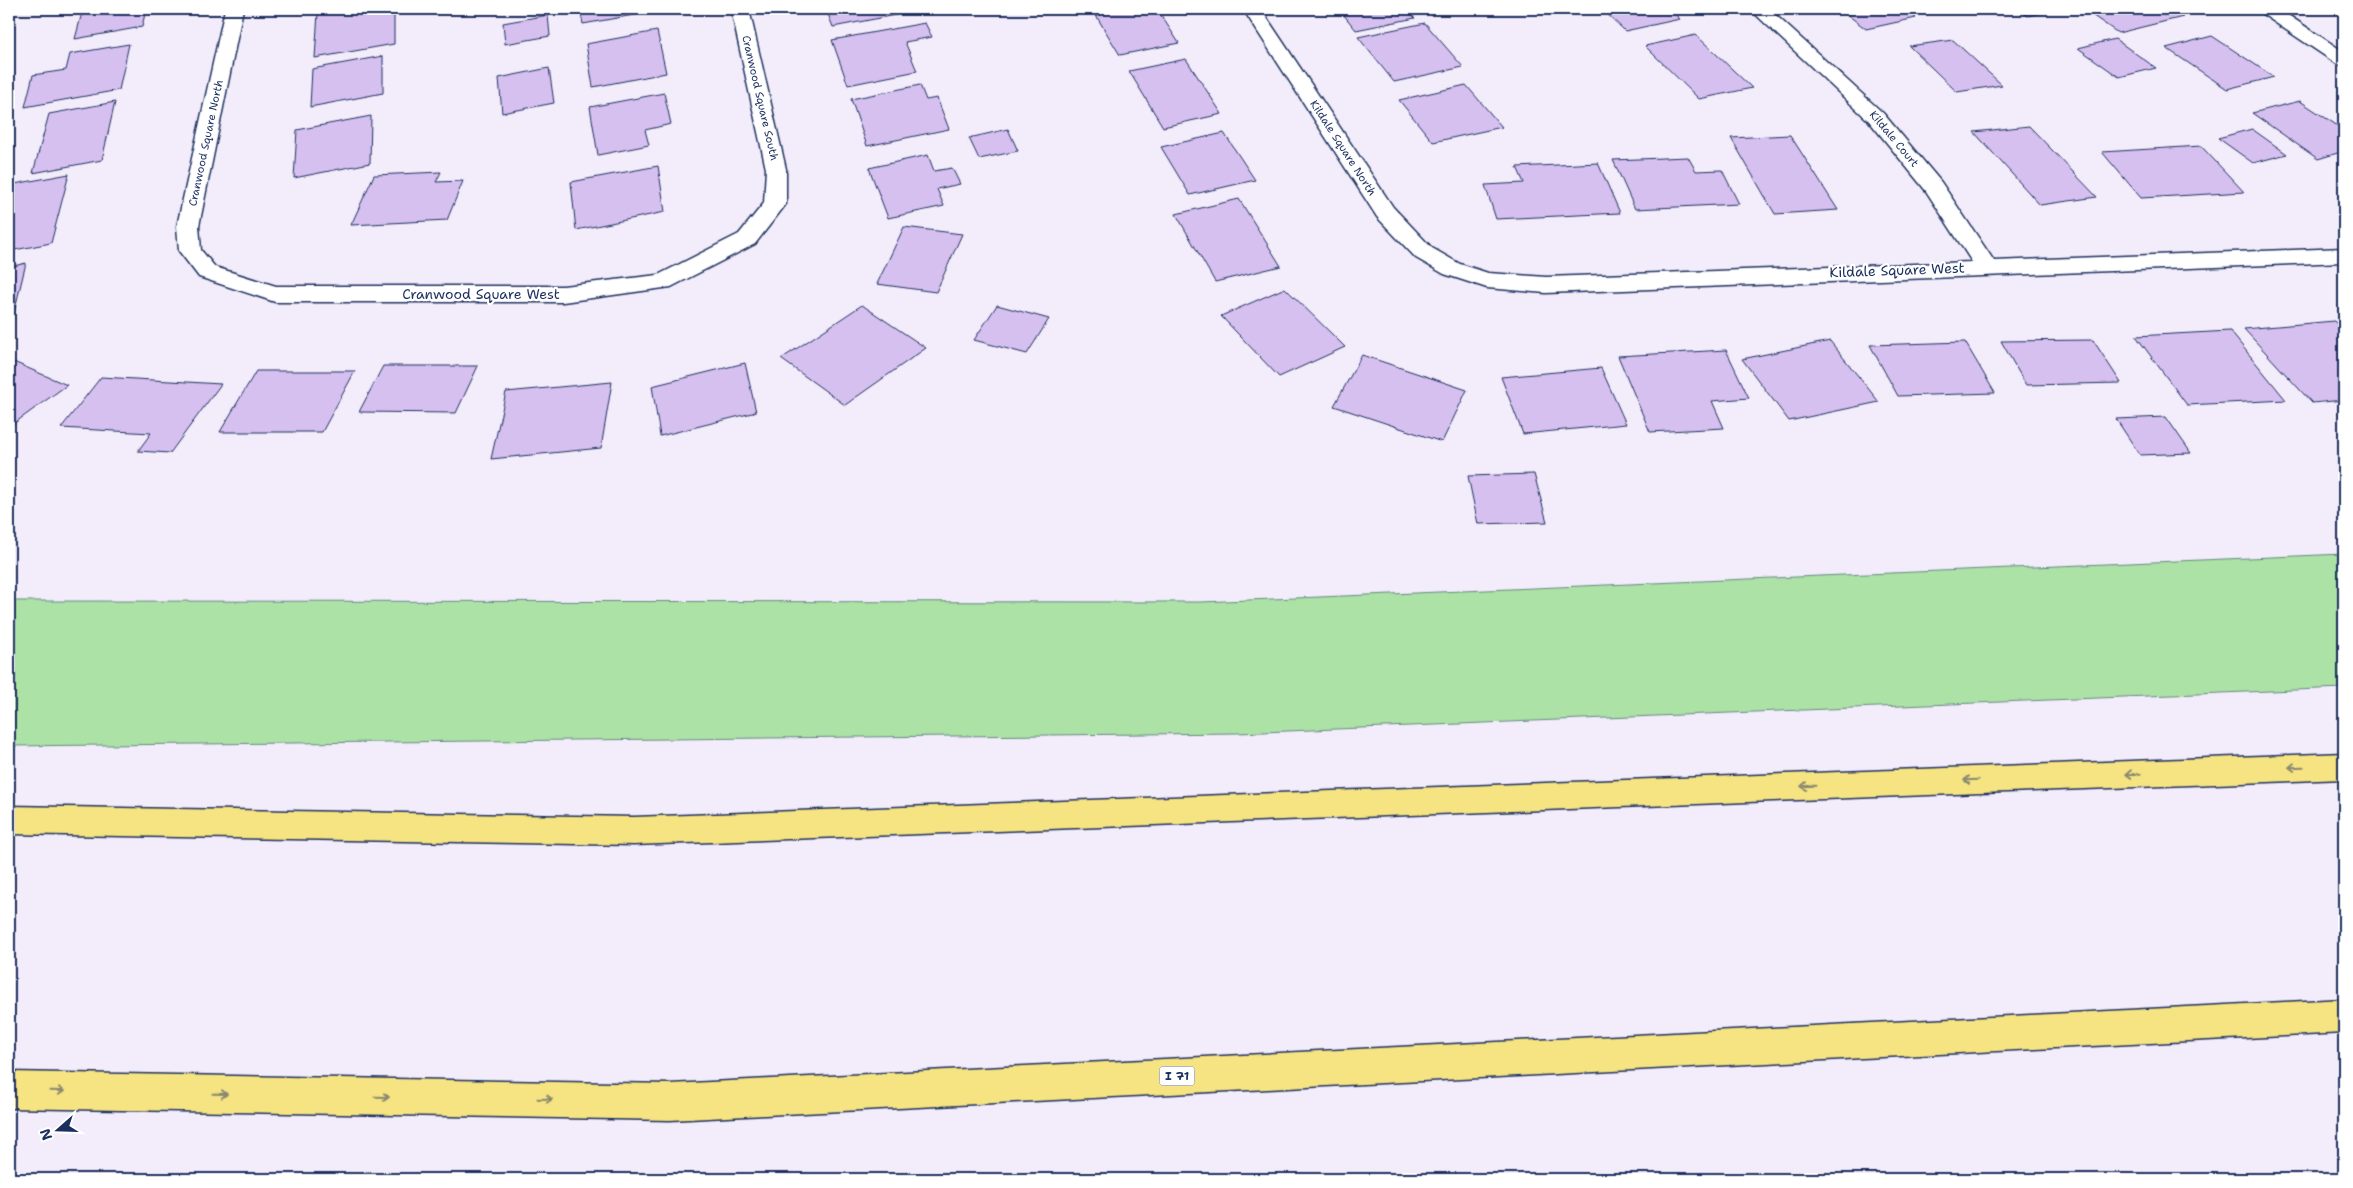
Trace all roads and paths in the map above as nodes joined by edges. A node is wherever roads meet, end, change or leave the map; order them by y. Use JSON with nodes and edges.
{"nodes":[{"id":1,"x":234,"y":9,"type":"edge"},
{"id":2,"x":740,"y":9,"type":"edge"},
{"id":3,"x":1252,"y":9,"type":"edge"},
{"id":4,"x":1759,"y":9,"type":"edge"},
{"id":5,"x":2267,"y":9,"type":"edge"},
{"id":6,"x":2344,"y":60,"type":"edge"},
{"id":7,"x":747,"y":239,"type":"joint"},
{"id":8,"x":2344,"y":255,"type":"edge"},
{"id":9,"x":1987,"y":267,"type":"junction"},
{"id":10,"x":1452,"y":269,"type":"joint"},
{"id":11,"x":207,"y":272,"type":"joint"},
{"id":12,"x":2344,"y":766,"type":"edge"},
{"id":13,"x":9,"y":820,"type":"edge"},
{"id":14,"x":2344,"y":1016,"type":"edge"},
{"id":15,"x":9,"y":1090,"type":"edge"}],
"edges":[{"from":1,"to":11,"type":"street","name":"Cranwood Square North"},
{"from":2,"to":7,"type":"street","name":"Cranwood Square South"},
{"from":3,"to":10,"type":"street","name":"Kildale Square North"},
{"from":4,"to":9,"type":"street","name":"Kildale Court"},
{"from":5,"to":6,"type":"street"},
{"from":7,"to":11,"type":"street","name":"Cranwood Square West"},
{"from":8,"to":9,"type":"street","name":"Kildale Square West"},
{"from":9,"to":10,"type":"street","name":"Kildale Square West"},
{"from":12,"to":13,"type":"highway","one_way":true},
{"from":15,"to":14,"type":"highway","number":"I 71","one_way":true}]}
